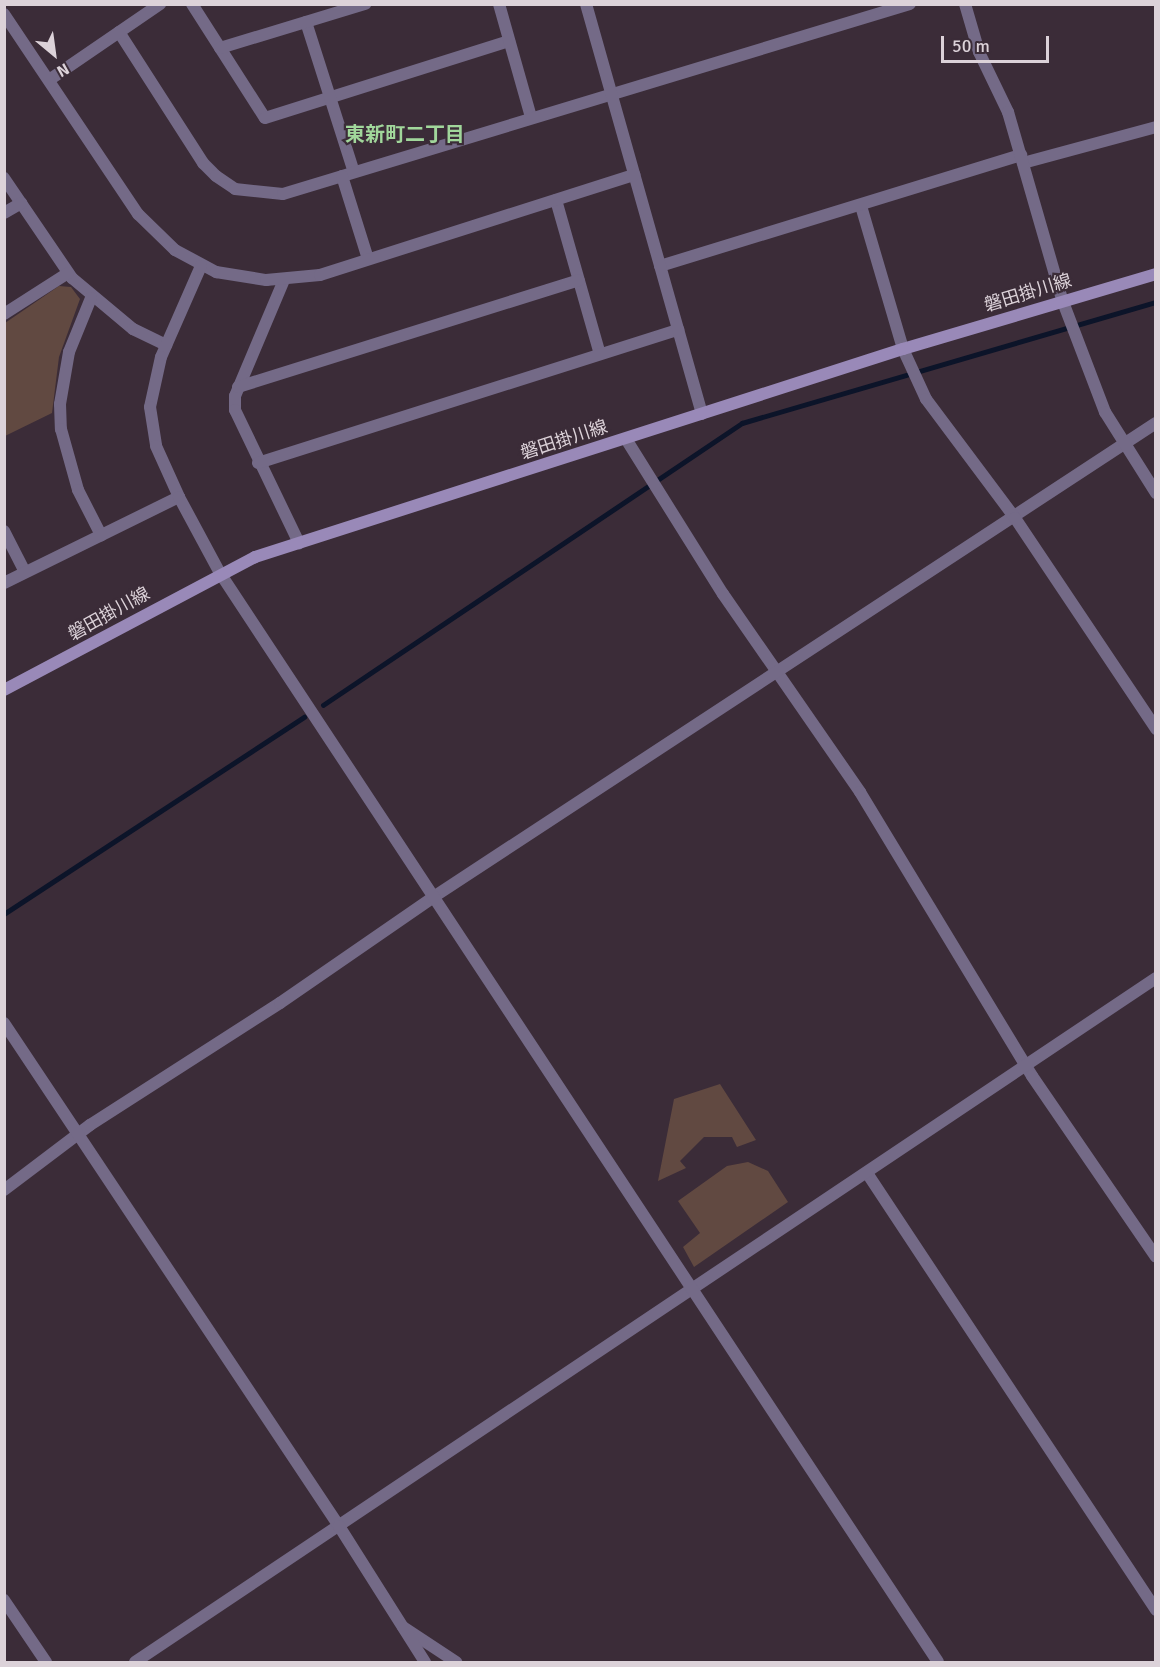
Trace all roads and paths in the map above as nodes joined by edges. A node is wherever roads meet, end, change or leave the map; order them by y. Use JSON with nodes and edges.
{"nodes":[{"id":1,"x":9,"y":4,"type":"edge"},
{"id":2,"x":160,"y":4,"type":"edge"},
{"id":3,"x":192,"y":4,"type":"edge"},
{"id":4,"x":365,"y":4,"type":"edge"},
{"id":5,"x":499,"y":4,"type":"edge"},
{"id":6,"x":586,"y":4,"type":"edge"},
{"id":7,"x":910,"y":4,"type":"edge"},
{"id":8,"x":965,"y":4,"type":"edge"},
{"id":9,"x":4,"y":8,"type":"edge"},
{"id":10,"x":4,"y":14,"type":"edge"},
{"id":11,"x":306,"y":22,"type":"junction"},
{"id":12,"x":119,"y":32,"type":"junction"},
{"id":13,"x":509,"y":41,"type":"junction"},
{"id":14,"x":220,"y":48,"type":"junction"},
{"id":15,"x":49,"y":80,"type":"junction"},
{"id":16,"x":611,"y":92,"type":"junction"},
{"id":17,"x":331,"y":98,"type":"junction"},
{"id":18,"x":531,"y":117,"type":"junction"},
{"id":19,"x":1155,"y":127,"type":"edge"},
{"id":20,"x":1022,"y":159,"type":"junction"},
{"id":21,"x":348,"y":174,"type":"junction"},
{"id":22,"x":634,"y":175,"type":"junction"},
{"id":23,"x":4,"y":178,"type":"edge"},
{"id":24,"x":556,"y":200,"type":"junction"},
{"id":25,"x":21,"y":203,"type":"junction"},
{"id":26,"x":861,"y":206,"type":"junction"},
{"id":27,"x":4,"y":213,"type":"edge"},
{"id":28,"x":369,"y":260,"type":"junction"},
{"id":29,"x":201,"y":266,"type":"junction"},
{"id":30,"x":660,"y":266,"type":"junction"},
{"id":31,"x":68,"y":273,"type":"junction"},
{"id":32,"x":1155,"y":274,"type":"edge"},
{"id":33,"x":284,"y":280,"type":"junction"},
{"id":34,"x":579,"y":280,"type":"junction"},
{"id":35,"x":91,"y":298,"type":"junction"},
{"id":36,"x":1063,"y":302,"type":"junction"},
{"id":37,"x":4,"y":314,"type":"edge"},
{"id":38,"x":678,"y":330,"type":"junction"},
{"id":39,"x":166,"y":345,"type":"junction"},
{"id":40,"x":903,"y":349,"type":"junction"},
{"id":41,"x":600,"y":354,"type":"junction"},
{"id":42,"x":238,"y":387,"type":"junction"},
{"id":43,"x":702,"y":414,"type":"junction"},
{"id":44,"x":1155,"y":423,"type":"edge"},
{"id":45,"x":626,"y":439,"type":"junction"},
{"id":46,"x":1124,"y":444,"type":"junction"},
{"id":47,"x":258,"y":463,"type":"junction"},
{"id":48,"x":1155,"y":493,"type":"edge"},
{"id":49,"x":179,"y":497,"type":"junction"},
{"id":50,"x":1015,"y":518,"type":"junction"},
{"id":51,"x":4,"y":531,"type":"edge"},
{"id":52,"x":101,"y":535,"type":"junction"},
{"id":53,"x":299,"y":543,"type":"junction"},
{"id":54,"x":25,"y":572,"type":"junction"},
{"id":55,"x":220,"y":573,"type":"junction"},
{"id":56,"x":4,"y":583,"type":"edge"},
{"id":57,"x":777,"y":670,"type":"junction"},
{"id":58,"x":4,"y":690,"type":"edge"},
{"id":59,"x":1155,"y":729,"type":"edge"},
{"id":60,"x":435,"y":896,"type":"junction"},
{"id":61,"x":1155,"y":978,"type":"edge"},
{"id":62,"x":4,"y":1023,"type":"edge"},
{"id":63,"x":1027,"y":1066,"type":"junction"},
{"id":64,"x":79,"y":1136,"type":"junction"},
{"id":65,"x":867,"y":1173,"type":"junction"},
{"id":66,"x":4,"y":1190,"type":"edge"},
{"id":67,"x":1155,"y":1257,"type":"edge"},
{"id":68,"x":690,"y":1288,"type":"junction"},
{"id":69,"x":339,"y":1527,"type":"junction"},
{"id":70,"x":4,"y":1600,"type":"edge"},
{"id":71,"x":1155,"y":1610,"type":"edge"},
{"id":72,"x":403,"y":1627,"type":"junction"},
{"id":73,"x":46,"y":1662,"type":"edge"},
{"id":74,"x":135,"y":1662,"type":"edge"},
{"id":75,"x":425,"y":1662,"type":"edge"},
{"id":76,"x":456,"y":1662,"type":"edge"},
{"id":77,"x":938,"y":1662,"type":"edge"}],
"edges":[{"from":1,"to":9,"type":"street"},
{"from":2,"to":12,"type":"street"},
{"from":3,"to":14,"type":"street"},
{"from":4,"to":11,"type":"street"},
{"from":5,"to":13,"type":"street"},
{"from":6,"to":16,"type":"street"},
{"from":7,"to":16,"type":"street"},
{"from":8,"to":20,"type":"street"},
{"from":10,"to":15,"type":"street"},
{"from":11,"to":14,"type":"street"},
{"from":11,"to":17,"type":"street"},
{"from":12,"to":15,"type":"street"},
{"from":12,"to":21,"type":"street"},
{"from":13,"to":17,"type":"street"},
{"from":13,"to":18,"type":"street"},
{"from":14,"to":17,"type":"street"},
{"from":15,"to":29,"type":"street"},
{"from":16,"to":18,"type":"street"},
{"from":16,"to":22,"type":"street"},
{"from":17,"to":21,"type":"street"},
{"from":18,"to":21,"type":"street"},
{"from":19,"to":20,"type":"street"},
{"from":20,"to":26,"type":"street"},
{"from":20,"to":36,"type":"street"},
{"from":21,"to":28,"type":"street"},
{"from":22,"to":24,"type":"street"},
{"from":22,"to":30,"type":"street"},
{"from":23,"to":25,"type":"street"},
{"from":24,"to":28,"type":"street"},
{"from":24,"to":34,"type":"street"},
{"from":25,"to":27,"type":"street"},
{"from":25,"to":31,"type":"street"},
{"from":26,"to":30,"type":"street"},
{"from":26,"to":40,"type":"street"},
{"from":28,"to":33,"type":"street"},
{"from":29,"to":33,"type":"street"},
{"from":29,"to":39,"type":"street"},
{"from":30,"to":38,"type":"street"},
{"from":31,"to":35,"type":"street"},
{"from":31,"to":37,"type":"street"},
{"from":32,"to":36,"type":"main road","name":"磐田掛川線"},
{"from":33,"to":42,"type":"street"},
{"from":34,"to":41,"type":"street"},
{"from":34,"to":42,"type":"street"},
{"from":35,"to":39,"type":"street"},
{"from":35,"to":52,"type":"street"},
{"from":36,"to":40,"type":"main road","name":"磐田掛川線"},
{"from":36,"to":46,"type":"street"},
{"from":38,"to":41,"type":"street"},
{"from":38,"to":43,"type":"street"},
{"from":39,"to":49,"type":"street"},
{"from":40,"to":43,"type":"main road","name":"磐田掛川線"},
{"from":40,"to":50,"type":"street"},
{"from":41,"to":47,"type":"street"},
{"from":42,"to":47,"type":"street"},
{"from":43,"to":45,"type":"main road","name":"磐田掛川線"},
{"from":44,"to":46,"type":"street"},
{"from":45,"to":53,"type":"main road","name":"磐田掛川線"},
{"from":45,"to":57,"type":"street"},
{"from":46,"to":48,"type":"street"},
{"from":46,"to":50,"type":"street"},
{"from":47,"to":53,"type":"street"},
{"from":49,"to":52,"type":"street"},
{"from":49,"to":55,"type":"street"},
{"from":50,"to":57,"type":"street"},
{"from":50,"to":59,"type":"street"},
{"from":51,"to":54,"type":"street"},
{"from":52,"to":54,"type":"street"},
{"from":53,"to":55,"type":"main road","name":"磐田掛川線"},
{"from":54,"to":56,"type":"street"},
{"from":55,"to":58,"type":"main road","name":"磐田掛川線"},
{"from":55,"to":60,"type":"street"},
{"from":57,"to":60,"type":"street"},
{"from":57,"to":63,"type":"street"},
{"from":60,"to":64,"type":"street"},
{"from":60,"to":68,"type":"street"},
{"from":61,"to":63,"type":"street"},
{"from":62,"to":64,"type":"street"},
{"from":63,"to":65,"type":"street"},
{"from":63,"to":67,"type":"street"},
{"from":64,"to":66,"type":"street"},
{"from":64,"to":69,"type":"street"},
{"from":65,"to":68,"type":"street"},
{"from":65,"to":71,"type":"street"},
{"from":68,"to":69,"type":"street"},
{"from":68,"to":77,"type":"street"},
{"from":69,"to":72,"type":"street"},
{"from":69,"to":74,"type":"street"},
{"from":70,"to":73,"type":"street"},
{"from":72,"to":75,"type":"street"},
{"from":72,"to":76,"type":"street"}]}
